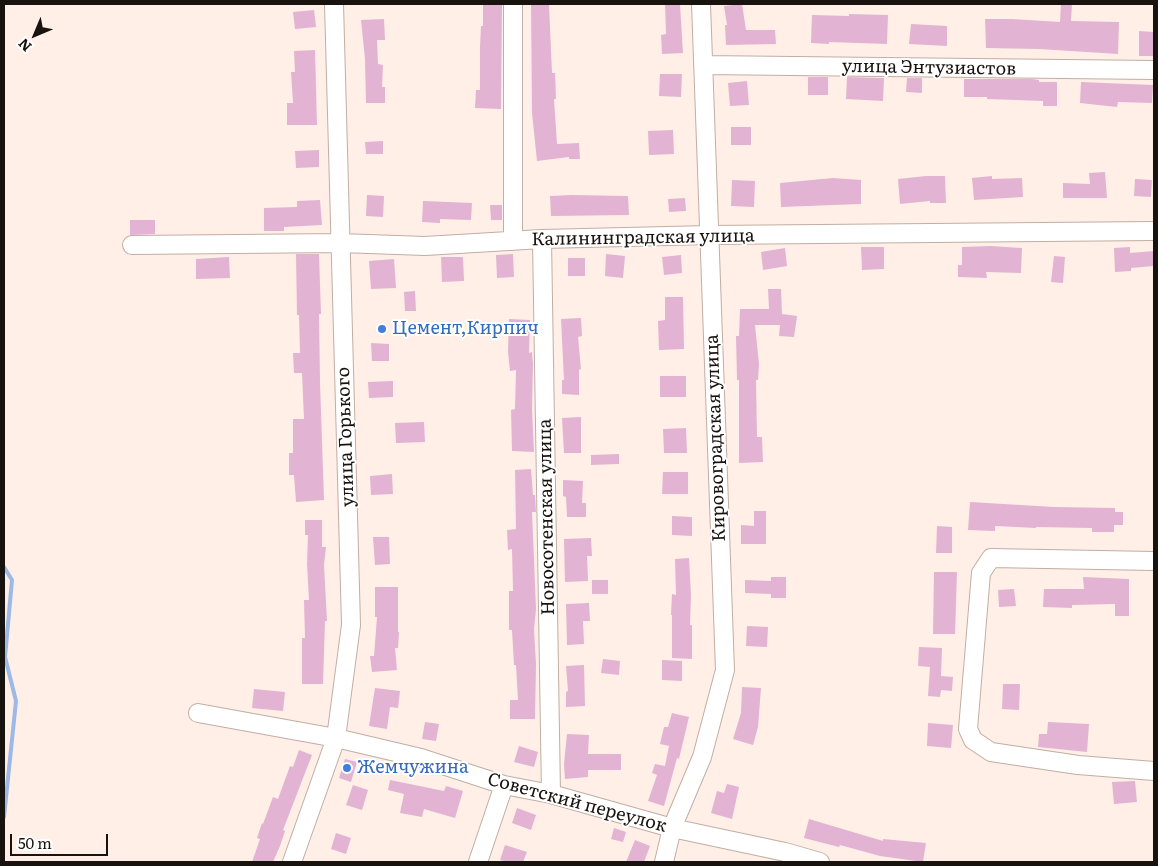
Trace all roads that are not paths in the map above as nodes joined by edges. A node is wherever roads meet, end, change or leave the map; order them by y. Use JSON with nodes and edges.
{"nodes":[{"id":1,"x":334,"y":4,"type":"edge"},
{"id":2,"x":513,"y":4,"type":"edge"},
{"id":3,"x":701,"y":4,"type":"edge"},
{"id":4,"x":703,"y":65,"type":"junction"},
{"id":5,"x":1154,"y":70,"type":"edge"},
{"id":6,"x":1154,"y":231,"type":"edge"},
{"id":7,"x":709,"y":235,"type":"junction"},
{"id":8,"x":542,"y":240,"type":"junction"},
{"id":9,"x":513,"y":241,"type":"junction"},
{"id":10,"x":340,"y":243,"type":"junction"},
{"id":11,"x":132,"y":245,"type":"dead end"},
{"id":12,"x":1154,"y":561,"type":"edge"},
{"id":13,"x":198,"y":713,"type":"dead end"},
{"id":14,"x":336,"y":738,"type":"junction"},
{"id":15,"x":1154,"y":771,"type":"edge"},
{"id":16,"x":504,"y":785,"type":"junction"},
{"id":17,"x":551,"y":794,"type":"junction"},
{"id":18,"x":672,"y":828,"type":"junction"},
{"id":19,"x":292,"y":862,"type":"edge"},
{"id":20,"x":478,"y":862,"type":"edge"},
{"id":21,"x":664,"y":862,"type":"edge"},
{"id":22,"x":820,"y":862,"type":"edge"}],
"edges":[{"from":1,"to":10,"type":"street","name":"улица Горького"},
{"from":2,"to":9,"type":"street"},
{"from":3,"to":4,"type":"street","name":"Кировоградская улица"},
{"from":4,"to":5,"type":"street","name":"улица Энтузиастов"},
{"from":4,"to":7,"type":"street","name":"Кировоградская улица"},
{"from":6,"to":7,"type":"street","name":"Калининградская улица"},
{"from":7,"to":8,"type":"street","name":"Калининградская улица"},
{"from":7,"to":18,"type":"street","name":"Кировоградская улица"},
{"from":8,"to":9,"type":"street","name":"Калининградская улица"},
{"from":8,"to":17,"type":"street","name":"Новосотенская улица"},
{"from":9,"to":10,"type":"street","name":"Калининградская улица"},
{"from":10,"to":11,"type":"street","name":"Калининградская улица"},
{"from":10,"to":14,"type":"street","name":"улица Горького"},
{"from":12,"to":15,"type":"street"},
{"from":13,"to":14,"type":"street","name":"Советский переулок"},
{"from":14,"to":16,"type":"street","name":"Советский переулок"},
{"from":14,"to":19,"type":"street","name":"улица Горького"},
{"from":16,"to":17,"type":"street","name":"Советский переулок"},
{"from":16,"to":20,"type":"street"},
{"from":17,"to":18,"type":"street","name":"Советский переулок"},
{"from":18,"to":21,"type":"street","name":"Кировоградская улица"},
{"from":18,"to":22,"type":"street","name":"Советский переулок"}]}
